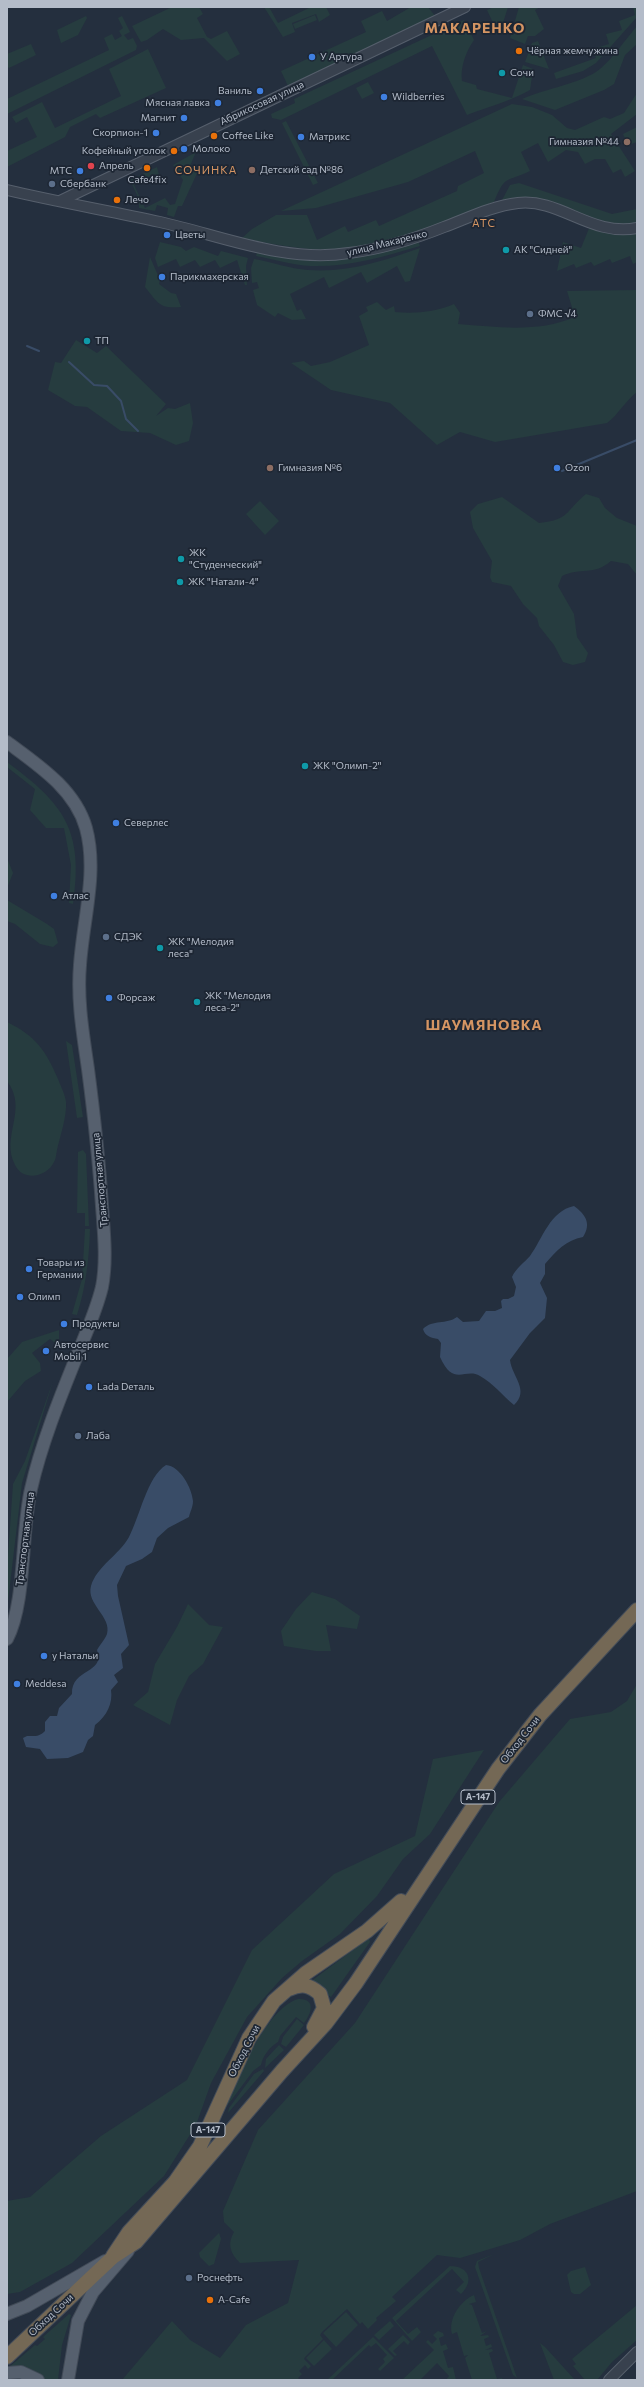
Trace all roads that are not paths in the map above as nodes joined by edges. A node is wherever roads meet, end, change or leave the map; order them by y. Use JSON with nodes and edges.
{"nodes":[{"id":1,"x":465,"y":7,"type":"edge"},
{"id":2,"x":7,"y":184,"type":"edge"},
{"id":3,"x":7,"y":190,"type":"edge"},
{"id":4,"x":60,"y":201,"type":"junction"},
{"id":5,"x":637,"y":228,"type":"edge"},
{"id":6,"x":7,"y":742,"type":"edge"},
{"id":7,"x":637,"y":1610,"type":"edge"},
{"id":8,"x":7,"y":1638,"type":"edge"},
{"id":9,"x":420,"y":1883,"type":"junction"},
{"id":10,"x":284,"y":1991,"type":"junction"},
{"id":11,"x":282,"y":2071,"type":"junction"},
{"id":12,"x":136,"y":2242,"type":"junction"},
{"id":13,"x":113,"y":2256,"type":"junction"},
{"id":14,"x":7,"y":2314,"type":"edge"},
{"id":15,"x":637,"y":2352,"type":"edge"},
{"id":16,"x":7,"y":2357,"type":"edge"},
{"id":17,"x":7,"y":2373,"type":"edge"},
{"id":18,"x":38,"y":2380,"type":"edge"},
{"id":19,"x":68,"y":2380,"type":"edge"},
{"id":20,"x":609,"y":2380,"type":"edge"}],
"edges":[{"from":1,"to":4,"type":"street","name":"Абрикосовая улица"},
{"from":2,"to":4,"type":"street","name":"улица Макаренко"},
{"from":3,"to":4,"type":"street","name":"улица Макаренко"},
{"from":4,"to":5,"type":"street","name":"улица Макаренко"},
{"from":6,"to":8,"type":"main road","name":"Транспортная улица"},
{"from":7,"to":9,"type":"highway","name":"Обход Сочи","number":"А-147"},
{"from":9,"to":10,"type":"highway","name":"Обход Сочи","number":"А-147"},
{"from":9,"to":11,"type":"highway","name":"Обход Сочи","number":"А-147"},
{"from":10,"to":11,"type":"highway","number":"А-147"},
{"from":10,"to":13,"type":"highway","name":"Обход Сочи","number":"А-147"},
{"from":11,"to":12,"type":"highway","name":"Обход Сочи","number":"А-147"},
{"from":12,"to":13,"type":"highway","name":"Обход Сочи","number":"А-147"},
{"from":12,"to":19,"type":"main road","number":"А-147"},
{"from":13,"to":14,"type":"main road","number":"А-147"},
{"from":13,"to":16,"type":"highway","name":"Обход Сочи","number":"А-147"},
{"from":15,"to":20,"type":"street"},
{"from":17,"to":18,"type":"main road"}]}
